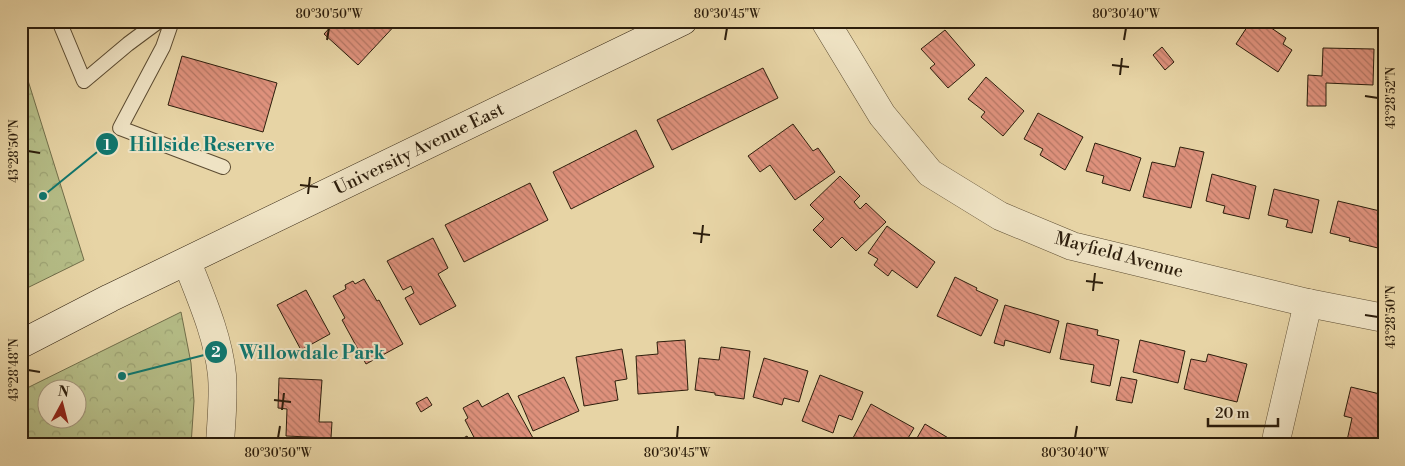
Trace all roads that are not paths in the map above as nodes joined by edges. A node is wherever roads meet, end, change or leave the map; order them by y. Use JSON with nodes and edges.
{"nodes":[{"id":1,"x":59,"y":21,"type":"edge"},
{"id":2,"x":158,"y":21,"type":"edge"},
{"id":3,"x":172,"y":21,"type":"edge"},
{"id":4,"x":683,"y":21,"type":"edge"},
{"id":5,"x":825,"y":21,"type":"edge"},
{"id":6,"x":223,"y":167,"type":"dead end"},
{"id":7,"x":187,"y":262,"type":"junction"},
{"id":8,"x":1308,"y":303,"type":"junction"},
{"id":9,"x":1384,"y":318,"type":"edge"},
{"id":10,"x":21,"y":344,"type":"edge"},
{"id":11,"x":220,"y":445,"type":"edge"},
{"id":12,"x":1277,"y":445,"type":"edge"}],
"edges":[{"from":1,"to":2,"type":"lane"},
{"from":3,"to":6,"type":"lane"},
{"from":4,"to":7,"type":"street","name":"University Avenue East"},
{"from":5,"to":8,"type":"street","name":"Mayfield Avenue"},
{"from":7,"to":10,"type":"street","name":"University Avenue East"},
{"from":7,"to":11,"type":"street"},
{"from":8,"to":9,"type":"street","name":"Mayfield Avenue"},
{"from":8,"to":12,"type":"street"}]}
